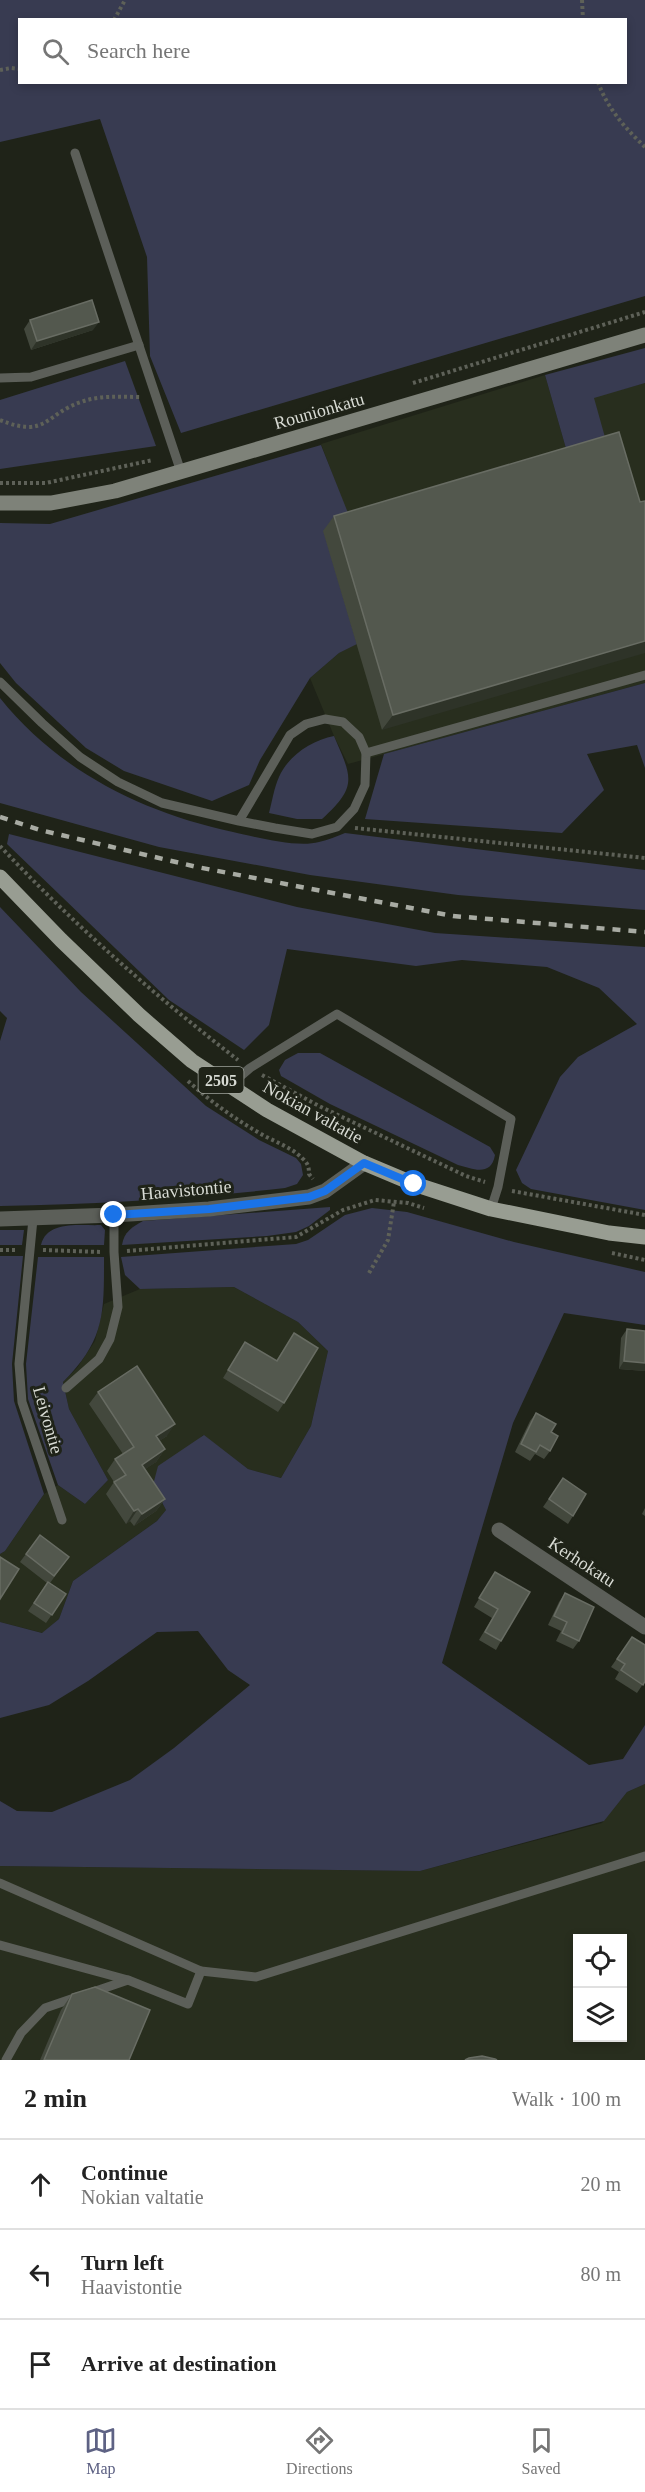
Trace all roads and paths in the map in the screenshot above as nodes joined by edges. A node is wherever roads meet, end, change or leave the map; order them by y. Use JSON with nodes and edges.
{"nodes":[{"id":1,"x":125,"y":0,"type":"edge"},
{"id":2,"x":582,"y":0,"type":"edge"},
{"id":3,"x":115,"y":18,"type":"edge"},
{"id":4,"x":584,"y":18,"type":"edge"},
{"id":5,"x":18,"y":69,"type":"edge"},
{"id":6,"x":0,"y":70,"type":"edge"},
{"id":7,"x":599,"y":84,"type":"edge"},
{"id":8,"x":645,"y":147,"type":"edge"},
{"id":9,"x":75,"y":153,"type":"dead end"},
{"id":10,"x":645,"y":312,"type":"edge"},
{"id":11,"x":645,"y":335,"type":"edge"},
{"id":12,"x":139,"y":345,"type":"junction"},
{"id":13,"x":0,"y":378,"type":"edge"},
{"id":14,"x":405,"y":385,"type":"dead end"},
{"id":15,"x":156,"y":397,"type":"junction"},
{"id":16,"x":0,"y":420,"type":"edge"},
{"id":17,"x":176,"y":455,"type":"junction"},
{"id":18,"x":181,"y":472,"type":"junction"},
{"id":19,"x":0,"y":483,"type":"edge"},
{"id":20,"x":0,"y":503,"type":"edge"},
{"id":21,"x":645,"y":675,"type":"edge"},
{"id":22,"x":0,"y":682,"type":"edge"},
{"id":23,"x":366,"y":753,"type":"junction"},
{"id":24,"x":239,"y":821,"type":"junction"},
{"id":25,"x":336,"y":826,"type":"junction"},
{"id":26,"x":0,"y":846,"type":"edge"},
{"id":27,"x":645,"y":858,"type":"edge"},
{"id":28,"x":0,"y":877,"type":"edge"},
{"id":29,"x":249,"y":1068,"type":"junction"},
{"id":30,"x":229,"y":1086,"type":"junction"},
{"id":31,"x":364,"y":1163,"type":"junction"},
{"id":32,"x":498,"y":1187,"type":"junction"},
{"id":33,"x":394,"y":1202,"type":"junction"},
{"id":34,"x":429,"y":1209,"type":"dead end"},
{"id":35,"x":491,"y":1209,"type":"junction"},
{"id":36,"x":114,"y":1215,"type":"junction"},
{"id":37,"x":645,"y":1215,"type":"edge"},
{"id":38,"x":0,"y":1219,"type":"edge"},
{"id":39,"x":33,"y":1219,"type":"junction"},
{"id":40,"x":645,"y":1237,"type":"edge"},
{"id":41,"x":0,"y":1250,"type":"edge"},
{"id":42,"x":30,"y":1250,"type":"junction"},
{"id":43,"x":603,"y":1251,"type":"dead end"},
{"id":44,"x":114,"y":1252,"type":"junction"},
{"id":45,"x":645,"y":1260,"type":"edge"},
{"id":46,"x":369,"y":1273,"type":"dead end"},
{"id":47,"x":66,"y":1388,"type":"dead end"},
{"id":48,"x":62,"y":1520,"type":"dead end"},
{"id":49,"x":498,"y":1530,"type":"dead end"},
{"id":50,"x":645,"y":1627,"type":"edge"},
{"id":51,"x":645,"y":1856,"type":"edge"},
{"id":52,"x":0,"y":1883,"type":"edge"},
{"id":53,"x":0,"y":1945,"type":"edge"},
{"id":54,"x":201,"y":1971,"type":"junction"},
{"id":55,"x":128,"y":1980,"type":"junction"},
{"id":56,"x":6,"y":2060,"type":"edge"}],
"edges":[{"from":1,"to":3,"type":"path"},
{"from":2,"to":4,"type":"path"},
{"from":5,"to":6,"type":"path"},
{"from":7,"to":8,"type":"path"},
{"from":9,"to":12,"type":"lane"},
{"from":10,"to":14,"type":"path"},
{"from":11,"to":18,"type":"main road","name":"Rounionkatu"},
{"from":12,"to":13,"type":"lane"},
{"from":12,"to":15,"type":"lane"},
{"from":15,"to":16,"type":"path"},
{"from":15,"to":17,"type":"lane"},
{"from":17,"to":18,"type":"lane"},
{"from":17,"to":19,"type":"path"},
{"from":18,"to":20,"type":"main road","name":"Rounionkatu"},
{"from":21,"to":23,"type":"lane"},
{"from":22,"to":24,"type":"lane"},
{"from":23,"to":24,"type":"lane"},
{"from":23,"to":25,"type":"lane"},
{"from":24,"to":25,"type":"lane"},
{"from":25,"to":27,"type":"path"},
{"from":26,"to":29,"type":"path"},
{"from":28,"to":30,"type":"main road","name":"Nokian valtatie","number":"2505"},
{"from":29,"to":30,"type":"lane"},
{"from":29,"to":32,"type":"path"},
{"from":29,"to":32,"type":"lane"},
{"from":30,"to":31,"type":"main road","name":"Nokian valtatie","number":"2505"},
{"from":31,"to":35,"type":"main road","name":"Nokian valtatie","number":"2505"},
{"from":31,"to":36,"type":"street","name":"Haavistontie"},
{"from":32,"to":35,"type":"lane"},
{"from":32,"to":37,"type":"path"},
{"from":33,"to":34,"type":"path"},
{"from":33,"to":44,"type":"path"},
{"from":33,"to":46,"type":"path"},
{"from":35,"to":40,"type":"main road","name":"Nokian valtatie","number":"2505"},
{"from":36,"to":39,"type":"street","name":"Haavistontie"},
{"from":36,"to":44,"type":"lane"},
{"from":38,"to":39,"type":"street","name":"Haavistontie"},
{"from":39,"to":42,"type":"lane","name":"Leivontie"},
{"from":41,"to":42,"type":"path"},
{"from":42,"to":44,"type":"path"},
{"from":42,"to":48,"type":"lane","name":"Leivontie"},
{"from":43,"to":45,"type":"path"},
{"from":44,"to":47,"type":"lane"},
{"from":49,"to":50,"type":"street","name":"Kerhokatu"},
{"from":51,"to":54,"type":"lane"},
{"from":52,"to":54,"type":"lane"},
{"from":53,"to":55,"type":"lane"},
{"from":54,"to":55,"type":"lane"},
{"from":55,"to":56,"type":"lane"}]}
